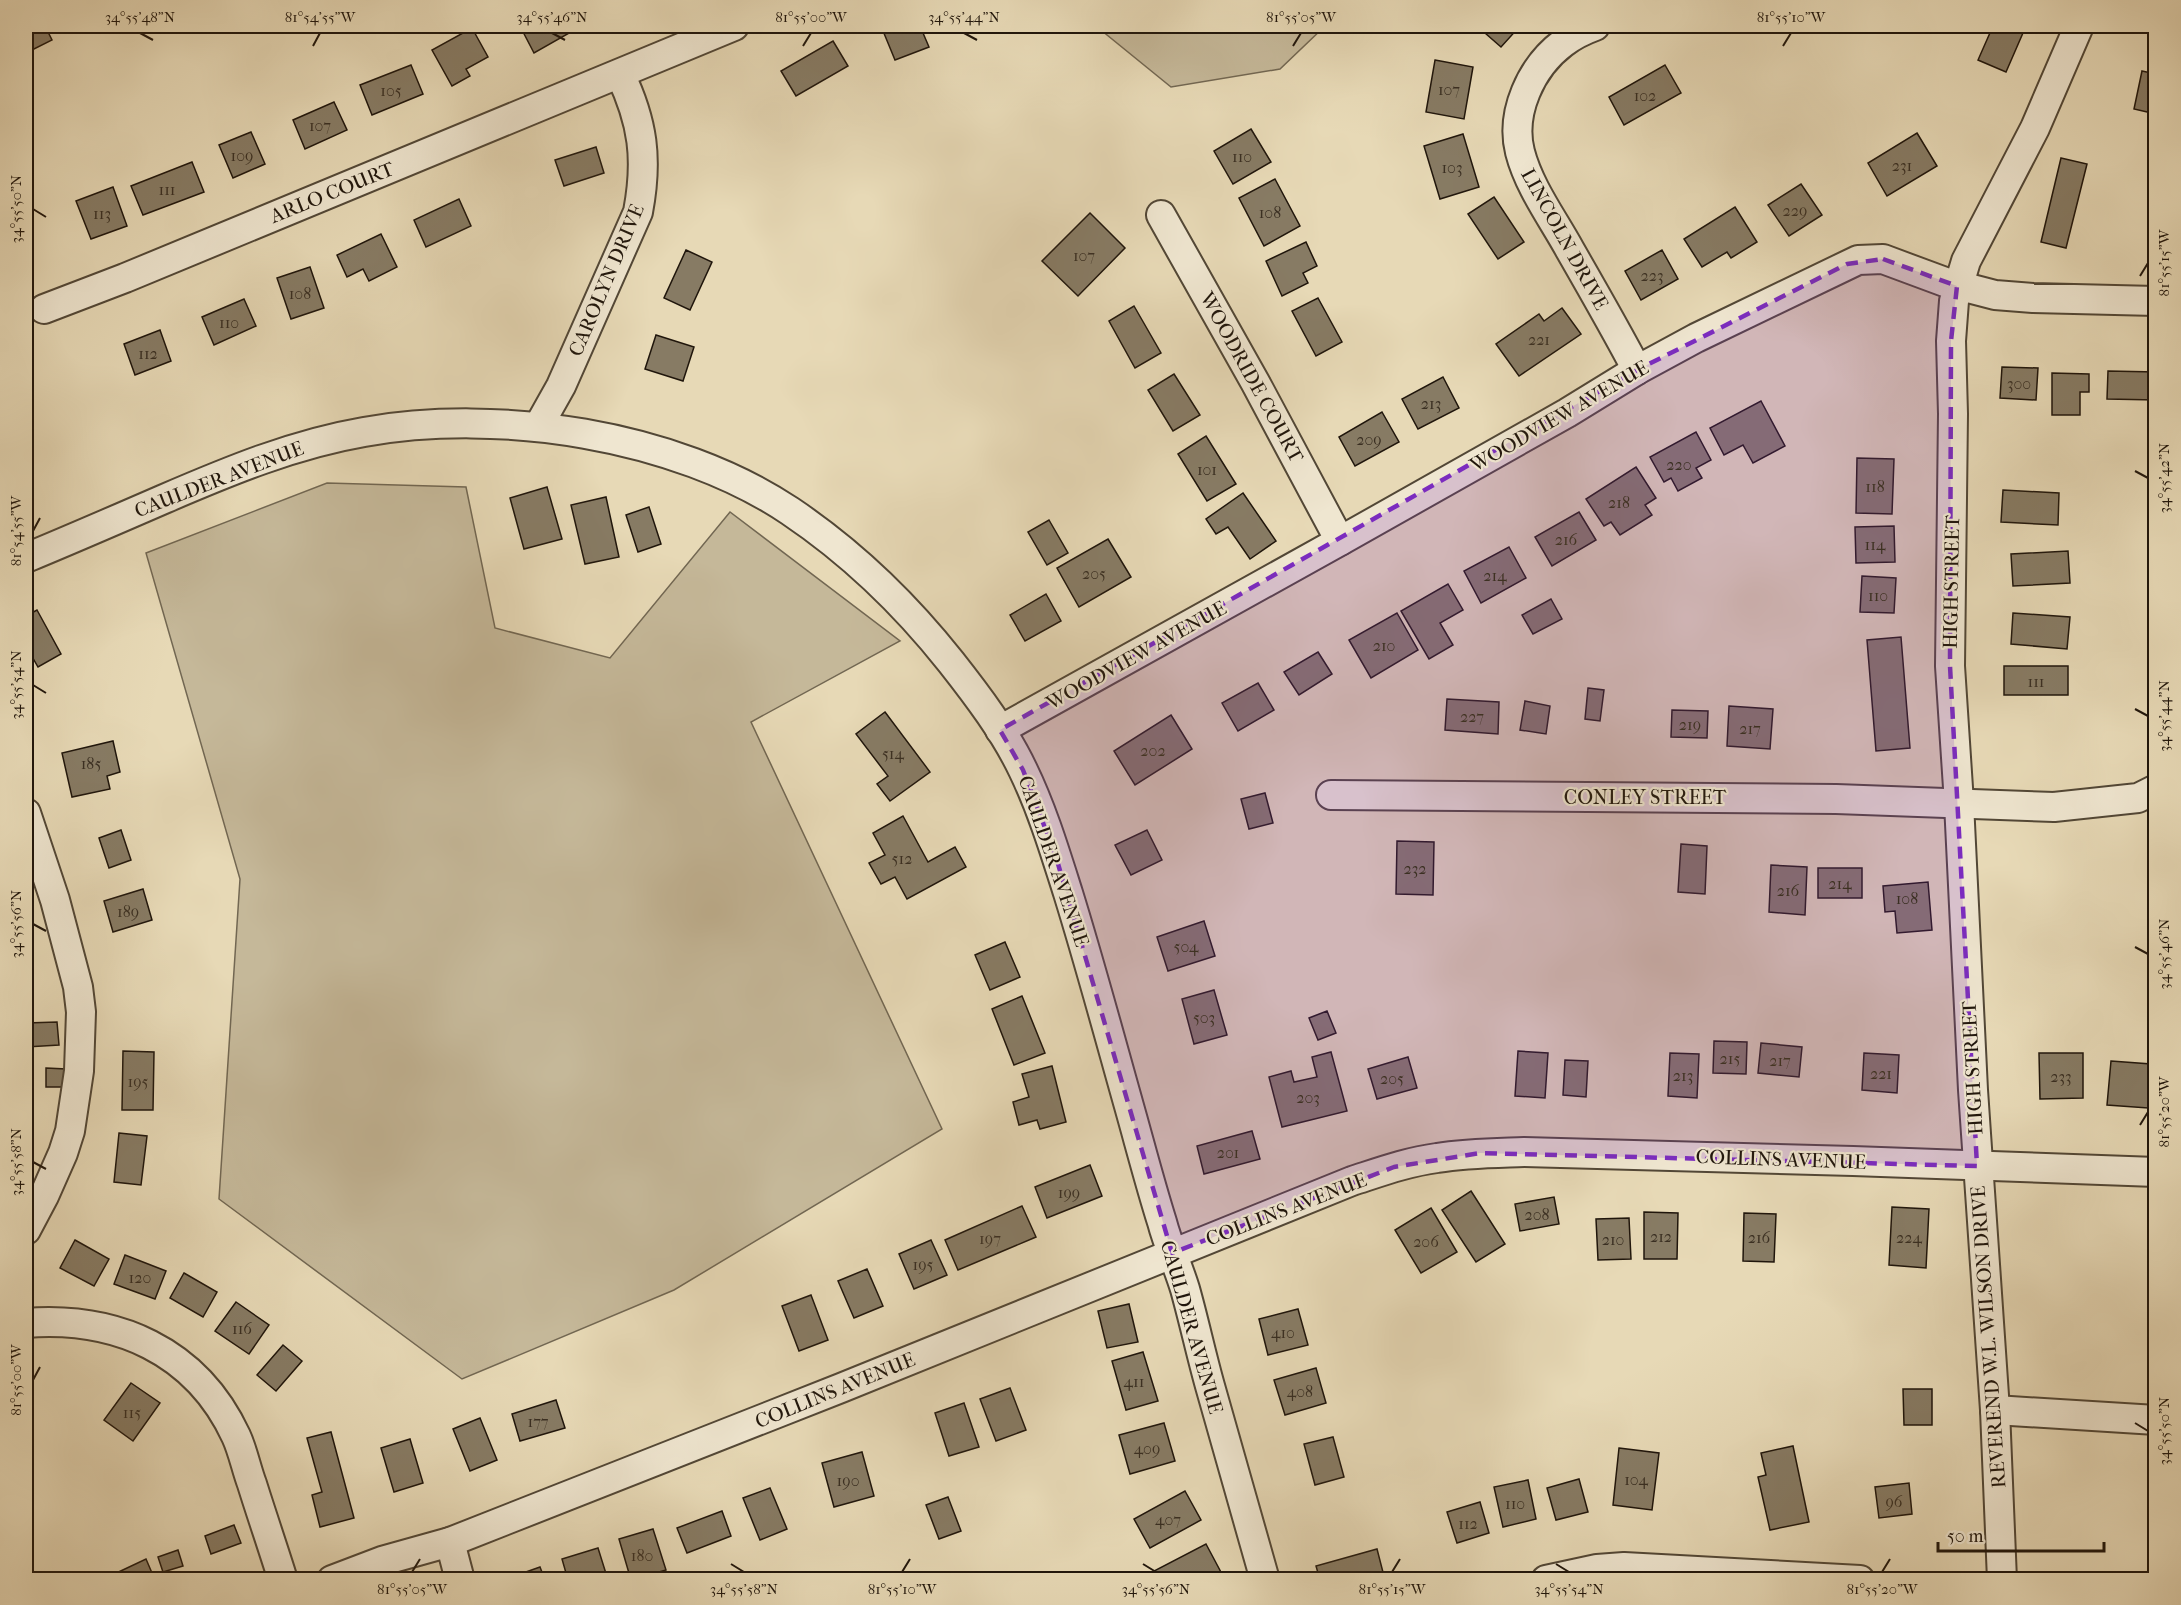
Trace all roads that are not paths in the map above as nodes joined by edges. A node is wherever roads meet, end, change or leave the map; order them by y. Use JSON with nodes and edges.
{"nodes":[{"id":1,"x":734,"y":26,"type":"edge"},
{"id":2,"x":1595,"y":26,"type":"edge"},
{"id":3,"x":2079,"y":26,"type":"edge"},
{"id":4,"x":620,"y":74,"type":"junction"},
{"id":5,"x":1161,"y":215,"type":"dead end"},
{"id":6,"x":1957,"y":286,"type":"junction"},
{"id":7,"x":2156,"y":301,"type":"edge"},
{"id":8,"x":44,"y":309,"type":"dead end"},
{"id":9,"x":1637,"y":370,"type":"junction"},
{"id":10,"x":538,"y":427,"type":"junction"},
{"id":11,"x":1340,"y":541,"type":"junction"},
{"id":12,"x":26,"y":558,"type":"edge"},
{"id":13,"x":1000,"y":730,"type":"junction"},
{"id":14,"x":2156,"y":789,"type":"edge"},
{"id":15,"x":1331,"y":795,"type":"dead end"},
{"id":16,"x":1959,"y":803,"type":"junction"},
{"id":17,"x":26,"y":813,"type":"edge"},
{"id":18,"x":1977,"y":1166,"type":"junction"},
{"id":19,"x":2156,"y":1172,"type":"edge"},
{"id":20,"x":26,"y":1230,"type":"edge"},
{"id":21,"x":1172,"y":1253,"type":"junction"},
{"id":22,"x":26,"y":1323,"type":"edge"},
{"id":23,"x":1995,"y":1410,"type":"junction"},
{"id":24,"x":2156,"y":1420,"type":"edge"},
{"id":25,"x":450,"y":1542,"type":"junction"},
{"id":26,"x":283,"y":1580,"type":"edge"},
{"id":27,"x":332,"y":1580,"type":"edge"},
{"id":28,"x":460,"y":1580,"type":"edge"},
{"id":29,"x":1265,"y":1580,"type":"edge"},
{"id":30,"x":1546,"y":1580,"type":"edge"},
{"id":31,"x":1860,"y":1580,"type":"edge"},
{"id":32,"x":2002,"y":1580,"type":"edge"}],
"edges":[{"from":1,"to":4,"type":"street"},
{"from":2,"to":9,"type":"street","name":"LINCOLN DRIVE"},
{"from":3,"to":6,"type":"street","name":"HIGH STREET"},
{"from":4,"to":8,"type":"street","name":"ARLO COURT"},
{"from":4,"to":10,"type":"street","name":"CAROLYN DRIVE"},
{"from":5,"to":11,"type":"street","name":"WOODRIDE COURT"},
{"from":6,"to":7,"type":"street","name":"WOODVIEW AVENUE"},
{"from":6,"to":9,"type":"street","name":"WOODVIEW AVENUE"},
{"from":6,"to":16,"type":"street","name":"HIGH STREET"},
{"from":9,"to":11,"type":"street","name":"WOODVIEW AVENUE"},
{"from":10,"to":12,"type":"street","name":"CAULDER AVENUE"},
{"from":10,"to":13,"type":"street","name":"CAULDER AVENUE"},
{"from":11,"to":13,"type":"street","name":"WOODVIEW AVENUE"},
{"from":13,"to":21,"type":"street","name":"CAULDER AVENUE"},
{"from":14,"to":16,"type":"street","name":"CONLEY STREET"},
{"from":15,"to":16,"type":"street","name":"CONLEY STREET"},
{"from":16,"to":18,"type":"street","name":"HIGH STREET"},
{"from":17,"to":20,"type":"street"},
{"from":18,"to":19,"type":"street","name":"COLLINS AVENUE"},
{"from":18,"to":21,"type":"street","name":"COLLINS AVENUE"},
{"from":18,"to":23,"type":"street","name":"REVEREND W.L. WILSON DRIVE"},
{"from":21,"to":25,"type":"street","name":"COLLINS AVENUE"},
{"from":21,"to":29,"type":"street","name":"CAULDER AVENUE"},
{"from":22,"to":26,"type":"street"},
{"from":23,"to":24,"type":"street"},
{"from":23,"to":32,"type":"street","name":"REVEREND W.L. WILSON DRIVE"},
{"from":25,"to":27,"type":"street","name":"COLLINS AVENUE"},
{"from":25,"to":28,"type":"street"},
{"from":30,"to":31,"type":"street"}]}
